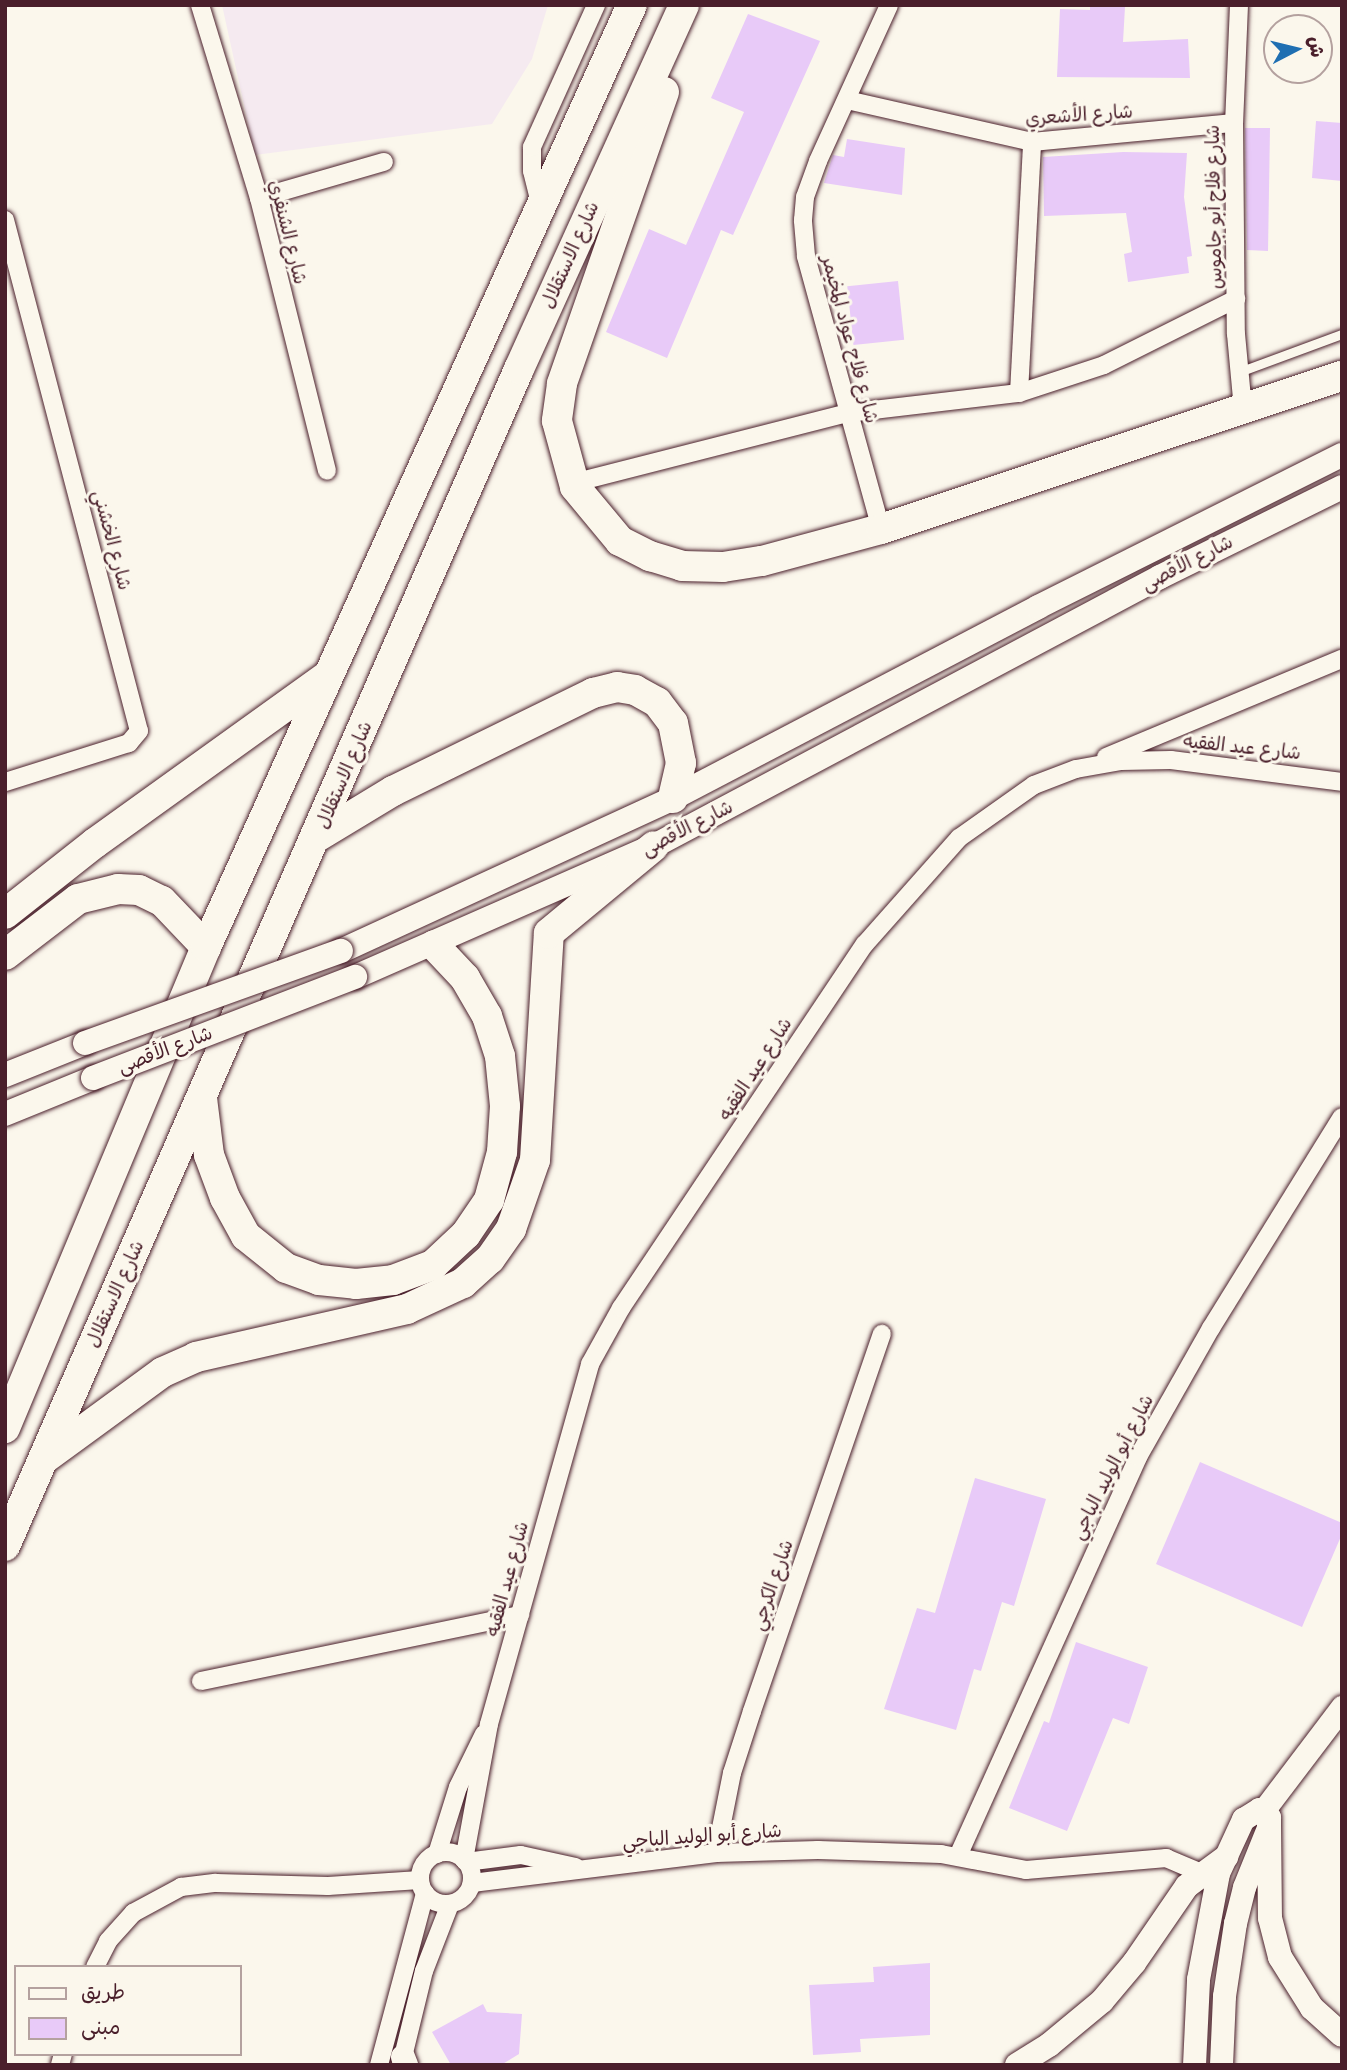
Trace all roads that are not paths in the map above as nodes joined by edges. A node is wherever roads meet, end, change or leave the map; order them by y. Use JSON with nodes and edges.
{"nodes":[{"id":1,"x":200,"y":5,"type":"edge"},
{"id":2,"x":596,"y":5,"type":"edge"},
{"id":3,"x":632,"y":5,"type":"edge"},
{"id":4,"x":889,"y":5,"type":"edge"},
{"id":5,"x":1239,"y":5,"type":"edge"},
{"id":6,"x":681,"y":13,"type":"edge"},
{"id":7,"x":848,"y":100,"type":"junction"},
{"id":8,"x":1234,"y":123,"type":"junction"},
{"id":9,"x":1032,"y":142,"type":"junction"},
{"id":10,"x":384,"y":162,"type":"dead end"},
{"id":11,"x":259,"y":198,"type":"junction"},
{"id":12,"x":540,"y":203,"type":"junction"},
{"id":13,"x":5,"y":220,"type":"edge"},
{"id":14,"x":1236,"y":299,"type":"junction"},
{"id":15,"x":1342,"y":334,"type":"edge"},
{"id":16,"x":1240,"y":372,"type":"junction"},
{"id":17,"x":1342,"y":376,"type":"edge"},
{"id":18,"x":1019,"y":393,"type":"junction"},
{"id":19,"x":1242,"y":409,"type":"junction"},
{"id":20,"x":848,"y":412,"type":"junction"},
{"id":21,"x":1342,"y":456,"type":"edge"},
{"id":22,"x":327,"y":471,"type":"dead end"},
{"id":23,"x":573,"y":483,"type":"junction"},
{"id":24,"x":1342,"y":487,"type":"edge"},
{"id":25,"x":881,"y":529,"type":"junction"},
{"id":26,"x":1342,"y":659,"type":"edge"},
{"id":27,"x":326,"y":677,"type":"junction"},
{"id":28,"x":1076,"y":769,"type":"junction"},
{"id":29,"x":5,"y":782,"type":"edge"},
{"id":30,"x":1342,"y":782,"type":"edge"},
{"id":31,"x":673,"y":798,"type":"junction"},
{"id":32,"x":317,"y":837,"type":"junction"},
{"id":33,"x":654,"y":846,"type":"junction"},
{"id":34,"x":5,"y":914,"type":"edge"},
{"id":35,"x":434,"y":945,"type":"junction"},
{"id":36,"x":206,"y":947,"type":"junction"},
{"id":37,"x":5,"y":955,"type":"edge"},
{"id":38,"x":5,"y":1075,"type":"edge"},
{"id":39,"x":202,"y":1098,"type":"junction"},
{"id":40,"x":5,"y":1114,"type":"edge"},
{"id":41,"x":1342,"y":1117,"type":"edge"},
{"id":42,"x":882,"y":1334,"type":"dead end"},
{"id":43,"x":7,"y":1421,"type":"edge"},
{"id":44,"x":41,"y":1462,"type":"junction"},
{"id":45,"x":5,"y":1546,"type":"edge"},
{"id":46,"x":520,"y":1615,"type":"junction"},
{"id":47,"x":201,"y":1681,"type":"dead end"},
{"id":48,"x":1342,"y":1707,"type":"edge"},
{"id":49,"x":489,"y":1724,"type":"junction"},
{"id":50,"x":1266,"y":1818,"type":"junction"},
{"id":51,"x":716,"y":1853,"type":"junction"},
{"id":52,"x":436,"y":1854,"type":"junction"},
{"id":53,"x":958,"y":1856,"type":"junction"},
{"id":54,"x":1226,"y":1857,"type":"junction"},
{"id":55,"x":465,"y":1861,"type":"junction"},
{"id":56,"x":576,"y":1867,"type":"junction"},
{"id":57,"x":1200,"y":1872,"type":"junction"},
{"id":58,"x":472,"y":1883,"type":"junction"},
{"id":59,"x":423,"y":1887,"type":"junction"},
{"id":60,"x":450,"y":1904,"type":"junction"},
{"id":61,"x":97,"y":1965,"type":"edge"},
{"id":62,"x":394,"y":2014,"type":"junction"},
{"id":63,"x":413,"y":2016,"type":"junction"},
{"id":64,"x":1337,"y":2024,"type":"edge"},
{"id":65,"x":403,"y":2062,"type":"edge"},
{"id":66,"x":379,"y":2065,"type":"edge"},
{"id":67,"x":1017,"y":2065,"type":"edge"},
{"id":68,"x":1194,"y":2065,"type":"edge"},
{"id":69,"x":1221,"y":2065,"type":"edge"}],
"edges":[{"from":1,"to":11,"type":"street","name":"شارع الشنفري"},
{"from":2,"to":12,"type":"street"},
{"from":3,"to":12,"type":"highway"},
{"from":4,"to":7,"type":"street","name":"شارع فلاح عواد المخيمر"},
{"from":5,"to":8,"type":"street","name":"شارع فلاح أبو جاموس"},
{"from":6,"to":23,"type":"highway"},
{"from":6,"to":32,"type":"highway","name":"شارع الاستقلال"},
{"from":7,"to":9,"type":"street","name":"شارع الأشعري"},
{"from":7,"to":20,"type":"street","name":"شارع فلاح عواد المخيمر"},
{"from":8,"to":9,"type":"street","name":"شارع الأشعري"},
{"from":8,"to":14,"type":"street","name":"شارع فلاح أبو جاموس"},
{"from":9,"to":18,"type":"street"},
{"from":10,"to":11,"type":"street"},
{"from":11,"to":22,"type":"street","name":"شارع الشنفري"},
{"from":12,"to":27,"type":"highway"},
{"from":13,"to":29,"type":"street","name":"شارع الخشني"},
{"from":14,"to":16,"type":"street","name":"شارع فلاح أبو جاموس"},
{"from":14,"to":18,"type":"street"},
{"from":15,"to":16,"type":"lane"},
{"from":16,"to":19,"type":"street","name":"شارع فلاح أبو جاموس"},
{"from":17,"to":19,"type":"highway"},
{"from":18,"to":20,"type":"street"},
{"from":19,"to":25,"type":"highway"},
{"from":20,"to":23,"type":"street"},
{"from":20,"to":25,"type":"street","name":"شارع فلاح عواد المخيمر"},
{"from":21,"to":31,"type":"main road","name":"شارع الأقصى"},
{"from":23,"to":25,"type":"highway"},
{"from":24,"to":33,"type":"main road","name":"شارع الأقصى"},
{"from":26,"to":28,"type":"street"},
{"from":27,"to":34,"type":"highway"},
{"from":27,"to":36,"type":"highway"},
{"from":28,"to":30,"type":"street","name":"شارع عيد الفقيه"},
{"from":28,"to":46,"type":"street","name":"شارع عيد الفقيه"},
{"from":31,"to":32,"type":"highway"},
{"from":31,"to":38,"type":"main road","name":"شارع الأقصى","bridge":true},
{"from":32,"to":39,"type":"highway","name":"شارع الاستقلال"},
{"from":33,"to":35,"type":"main road","name":"شارع الأقصى"},
{"from":33,"to":44,"type":"highway"},
{"from":35,"to":39,"type":"highway"},
{"from":35,"to":40,"type":"main road","name":"شارع الأقصى","bridge":true},
{"from":36,"to":37,"type":"highway"},
{"from":36,"to":43,"type":"highway"},
{"from":39,"to":44,"type":"highway","name":"شارع الاستقلال"},
{"from":41,"to":53,"type":"street","name":"شارع أبو الوليد الباجي"},
{"from":42,"to":51,"type":"street","name":"شارع الكرجي"},
{"from":44,"to":45,"type":"highway","name":"شارع الاستقلال"},
{"from":46,"to":47,"type":"street"},
{"from":46,"to":49,"type":"street","name":"شارع عيد الفقيه"},
{"from":48,"to":50,"type":"street"},
{"from":49,"to":52,"type":"street","name":"شارع عيد الفقيه"},
{"from":49,"to":55,"type":"street","name":"شارع عيد الفقيه"},
{"from":50,"to":54,"type":"street"},
{"from":50,"to":64,"type":"main road"},
{"from":50,"to":69,"type":"street"},
{"from":51,"to":53,"type":"street","name":"شارع أبو الوليد الباجي"},
{"from":51,"to":56,"type":"street","name":"شارع أبو الوليد الباجي"},
{"from":52,"to":55,"type":"street"},
{"from":52,"to":59,"type":"street"},
{"from":53,"to":57,"type":"street","name":"شارع أبو الوليد الباجي"},
{"from":54,"to":57,"type":"main road"},
{"from":54,"to":68,"type":"street"},
{"from":55,"to":56,"type":"street","name":"شارع أبو الوليد الباجي"},
{"from":55,"to":58,"type":"street"},
{"from":56,"to":58,"type":"street","name":"شارع أبو الوليد الباجي"},
{"from":57,"to":67,"type":"main road"},
{"from":58,"to":60,"type":"street"},
{"from":59,"to":60,"type":"street"},
{"from":59,"to":61,"type":"street"},
{"from":59,"to":62,"type":"street"},
{"from":60,"to":63,"type":"street"},
{"from":62,"to":63,"type":"street"},
{"from":62,"to":66,"type":"street"},
{"from":63,"to":65,"type":"street"}]}
